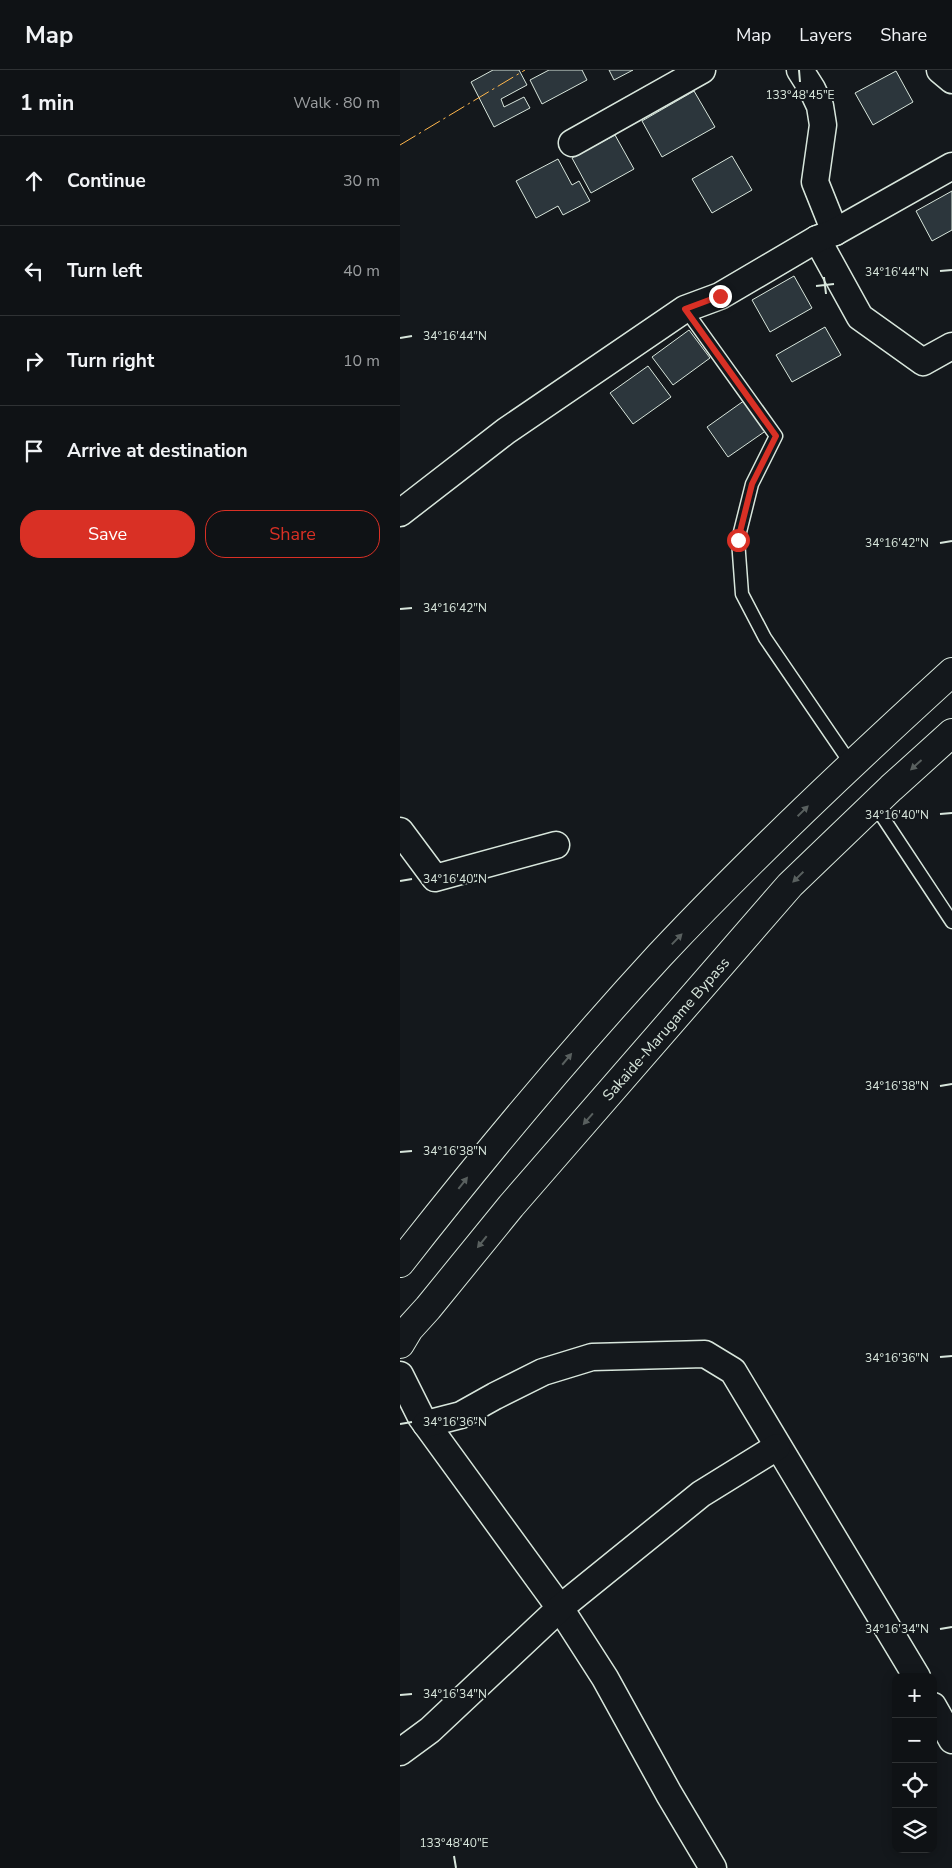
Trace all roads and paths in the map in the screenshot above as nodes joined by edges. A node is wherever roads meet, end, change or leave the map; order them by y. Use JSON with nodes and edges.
{"nodes":[{"id":1,"x":702,"y":70,"type":"edge"},
{"id":2,"x":800,"y":70,"type":"edge"},
{"id":3,"x":940,"y":70,"type":"edge"},
{"id":4,"x":952,"y":80,"type":"edge"},
{"id":5,"x":572,"y":143,"type":"dead end"},
{"id":6,"x":952,"y":166,"type":"edge"},
{"id":7,"x":826,"y":235,"type":"junction"},
{"id":8,"x":685,"y":309,"type":"junction"},
{"id":9,"x":952,"y":346,"type":"edge"},
{"id":10,"x":400,"y":513,"type":"edge"},
{"id":11,"x":952,"y":672,"type":"edge"},
{"id":12,"x":952,"y":733,"type":"edge"},
{"id":13,"x":851,"y":764,"type":"junction"},
{"id":14,"x":874,"y":804,"type":"junction"},
{"id":15,"x":400,"y":832,"type":"edge"},
{"id":16,"x":556,"y":845,"type":"dead end"},
{"id":17,"x":952,"y":922,"type":"edge"},
{"id":18,"x":400,"y":1262,"type":"edge"},
{"id":19,"x":400,"y":1344,"type":"edge"},
{"id":20,"x":400,"y":1375,"type":"edge"},
{"id":21,"x":426,"y":1424,"type":"junction"},
{"id":22,"x":777,"y":1447,"type":"junction"},
{"id":23,"x":560,"y":1608,"type":"junction"},
{"id":24,"x":915,"y":1673,"type":"edge"},
{"id":25,"x":937,"y":1713,"type":"edge"},
{"id":26,"x":952,"y":1740,"type":"edge"},
{"id":27,"x":400,"y":1752,"type":"edge"},
{"id":28,"x":713,"y":1868,"type":"edge"}],
"edges":[{"from":1,"to":5,"type":"street"},
{"from":2,"to":7,"type":"street"},
{"from":3,"to":4,"type":"street"},
{"from":6,"to":7,"type":"street"},
{"from":7,"to":8,"type":"street"},
{"from":7,"to":9,"type":"street"},
{"from":8,"to":10,"type":"street"},
{"from":8,"to":13,"type":"lane"},
{"from":11,"to":13,"type":"highway"},
{"from":12,"to":14,"type":"highway","name":"Sakaide-Marugame Bypass","one_way":true},
{"from":18,"to":13,"type":"highway","one_way":true},
{"from":14,"to":17,"type":"lane"},
{"from":14,"to":19,"type":"highway","name":"Sakaide-Marugame Bypass","one_way":true},
{"from":15,"to":16,"type":"street"},
{"from":20,"to":21,"type":"street"},
{"from":21,"to":22,"type":"street"},
{"from":21,"to":23,"type":"street"},
{"from":22,"to":23,"type":"street"},
{"from":22,"to":24,"type":"street"},
{"from":23,"to":27,"type":"street"},
{"from":23,"to":28,"type":"street"},
{"from":25,"to":26,"type":"street"}]}
